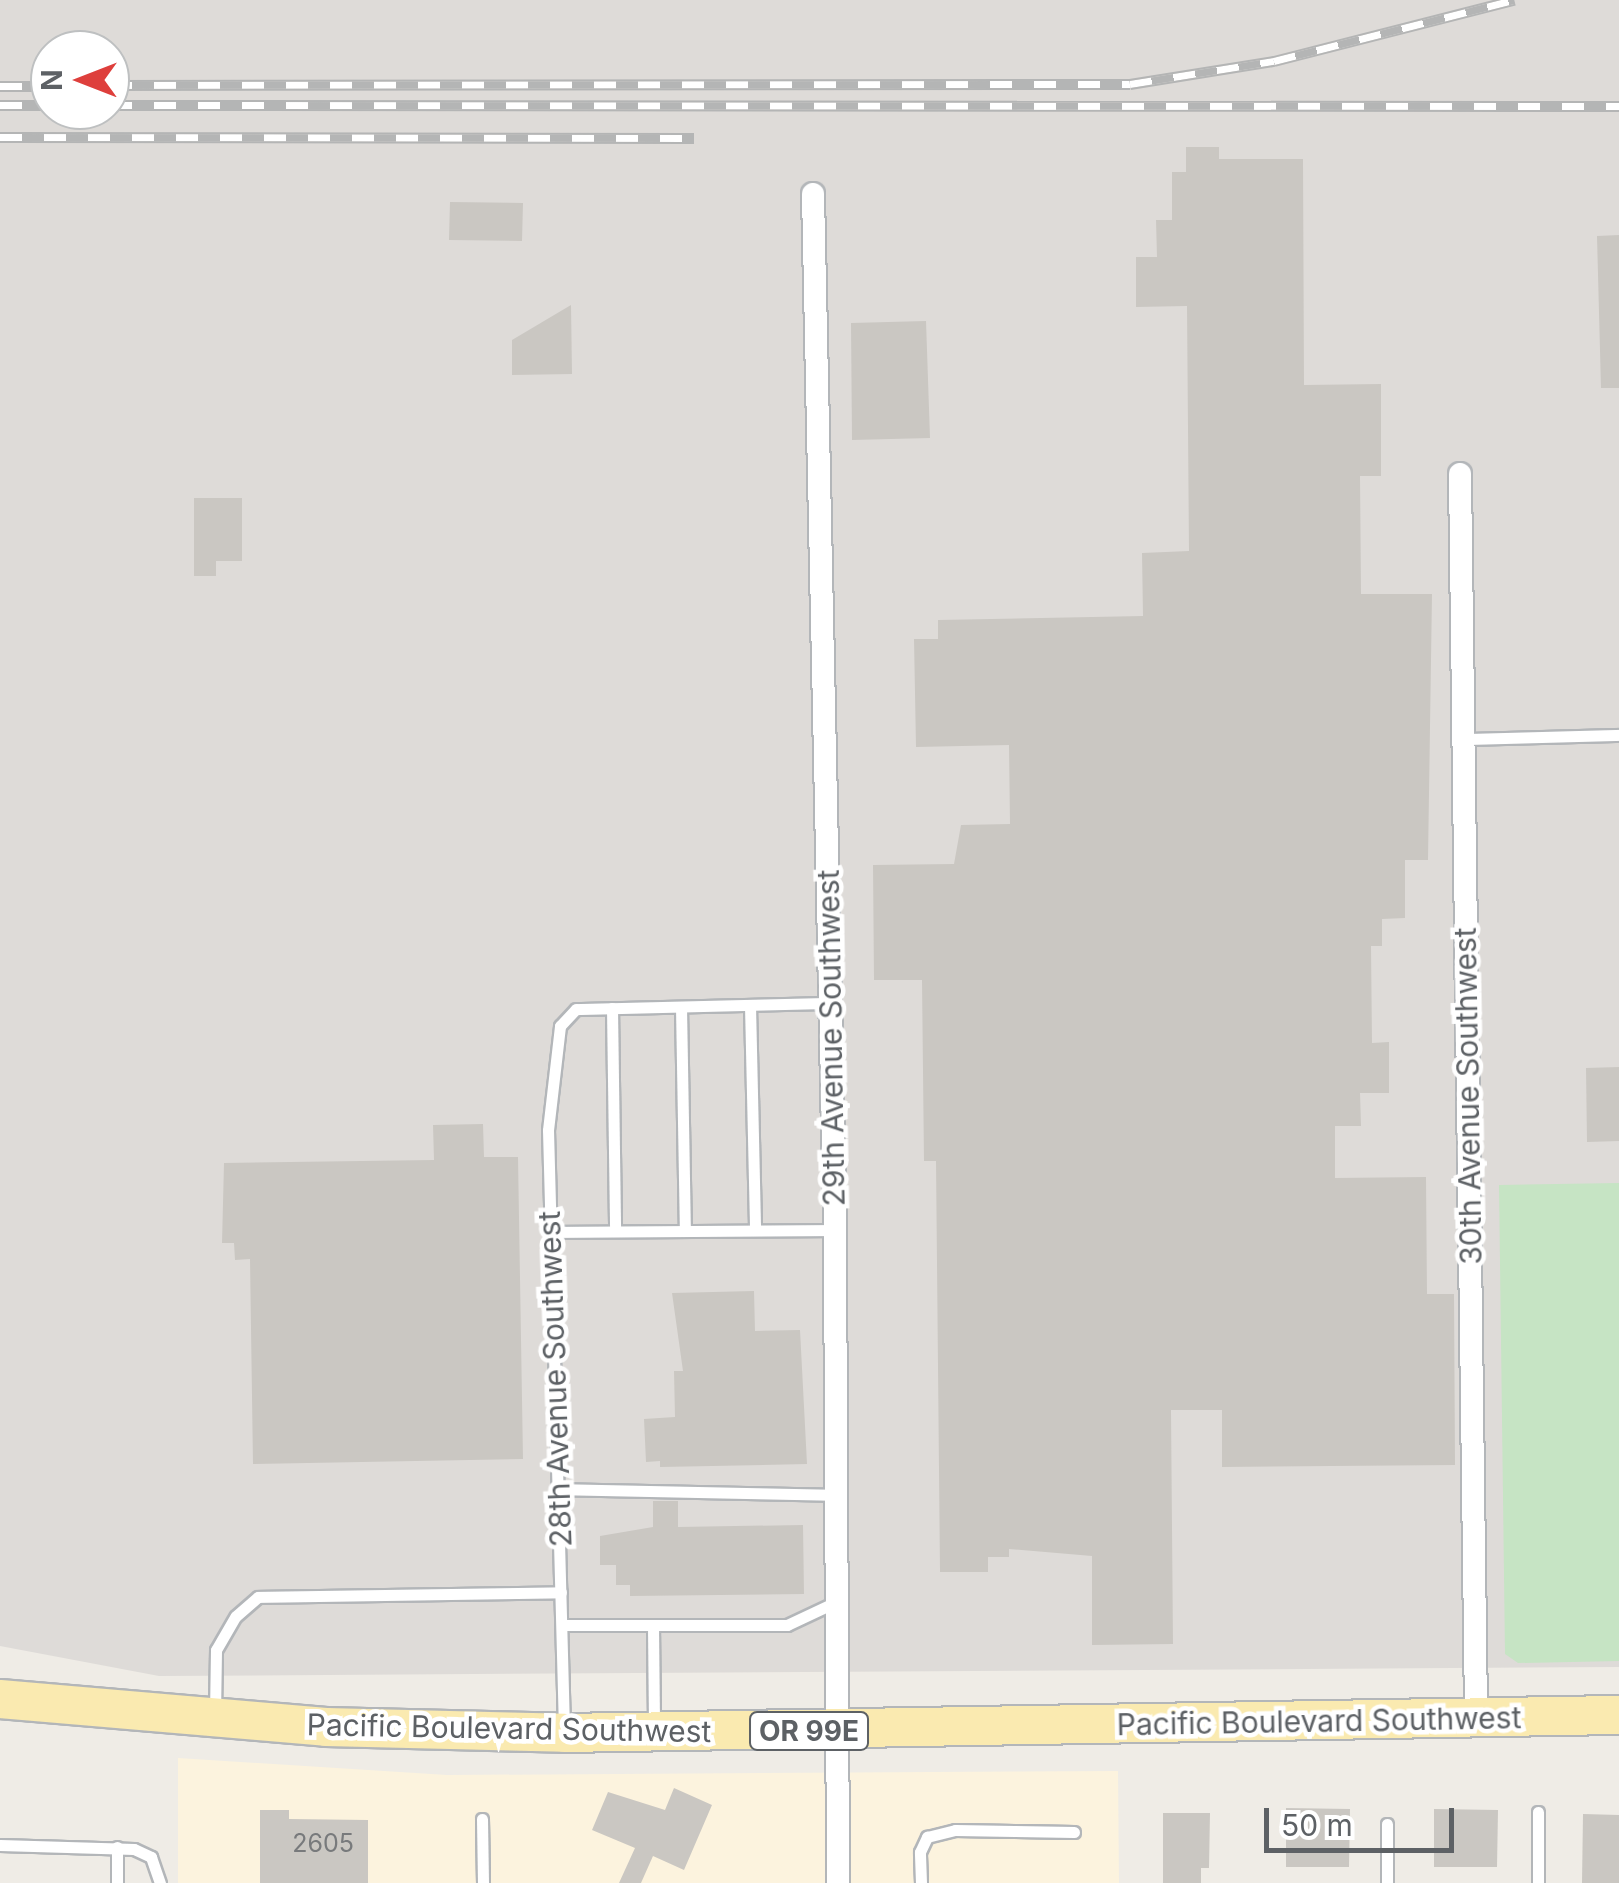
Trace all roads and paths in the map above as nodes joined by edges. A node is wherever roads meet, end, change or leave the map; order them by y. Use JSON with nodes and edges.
{"nodes":[{"id":1,"x":813,"y":194,"type":"dead end"},
{"id":2,"x":1460,"y":474,"type":"dead end"},
{"id":3,"x":1619,"y":735,"type":"edge"},
{"id":4,"x":1464,"y":739,"type":"junction"},
{"id":5,"x":830,"y":1003,"type":"junction"},
{"id":6,"x":750,"y":1005,"type":"junction"},
{"id":7,"x":681,"y":1007,"type":"junction"},
{"id":8,"x":612,"y":1008,"type":"junction"},
{"id":9,"x":755,"y":1230,"type":"junction"},
{"id":10,"x":835,"y":1230,"type":"junction"},
{"id":11,"x":686,"y":1231,"type":"junction"},
{"id":12,"x":551,"y":1232,"type":"junction"},
{"id":13,"x":615,"y":1232,"type":"junction"},
{"id":14,"x":558,"y":1489,"type":"junction"},
{"id":15,"x":836,"y":1495,"type":"junction"},
{"id":16,"x":561,"y":1592,"type":"junction"},
{"id":17,"x":837,"y":1601,"type":"junction"},
{"id":18,"x":562,"y":1625,"type":"junction"},
{"id":19,"x":652,"y":1627,"type":"junction"},
{"id":20,"x":0,"y":1699,"type":"edge"},
{"id":21,"x":1619,"y":1715,"type":"edge"},
{"id":22,"x":216,"y":1718,"type":"junction"},
{"id":23,"x":1476,"y":1718,"type":"junction"},
{"id":24,"x":654,"y":1732,"type":"junction"},
{"id":25,"x":837,"y":1732,"type":"junction"},
{"id":26,"x":564,"y":1733,"type":"junction"},
{"id":27,"x":1538,"y":1812,"type":"dead end"},
{"id":28,"x":482,"y":1819,"type":"dead end"},
{"id":29,"x":1387,"y":1824,"type":"dead end"},
{"id":30,"x":1074,"y":1832,"type":"dead end"},
{"id":31,"x":0,"y":1846,"type":"edge"},
{"id":32,"x":116,"y":1847,"type":"junction"},
{"id":33,"x":117,"y":1883,"type":"edge"},
{"id":34,"x":160,"y":1883,"type":"edge"},
{"id":35,"x":483,"y":1883,"type":"edge"},
{"id":36,"x":838,"y":1883,"type":"edge"},
{"id":37,"x":921,"y":1883,"type":"edge"},
{"id":38,"x":1387,"y":1883,"type":"edge"},
{"id":39,"x":1538,"y":1883,"type":"edge"}],
"edges":[{"from":1,"to":5,"type":"street","name":"29th Avenue Southwest"},
{"from":2,"to":4,"type":"street","name":"30th Avenue Southwest"},
{"from":3,"to":4,"type":"lane"},
{"from":4,"to":23,"type":"street","name":"30th Avenue Southwest"},
{"from":5,"to":6,"type":"lane"},
{"from":5,"to":10,"type":"street","name":"29th Avenue Southwest"},
{"from":6,"to":7,"type":"lane"},
{"from":6,"to":9,"type":"lane"},
{"from":7,"to":8,"type":"lane"},
{"from":7,"to":11,"type":"lane"},
{"from":8,"to":12,"type":"lane","name":"28th Avenue Southwest"},
{"from":8,"to":13,"type":"lane"},
{"from":9,"to":10,"type":"lane"},
{"from":9,"to":11,"type":"lane"},
{"from":10,"to":15,"type":"street","name":"29th Avenue Southwest"},
{"from":11,"to":13,"type":"lane"},
{"from":12,"to":13,"type":"lane"},
{"from":12,"to":14,"type":"lane","name":"28th Avenue Southwest"},
{"from":14,"to":15,"type":"lane"},
{"from":14,"to":16,"type":"lane","name":"28th Avenue Southwest"},
{"from":15,"to":17,"type":"street","name":"29th Avenue Southwest"},
{"from":16,"to":18,"type":"lane","name":"28th Avenue Southwest"},
{"from":16,"to":22,"type":"lane"},
{"from":17,"to":19,"type":"lane"},
{"from":17,"to":25,"type":"street","name":"29th Avenue Southwest"},
{"from":18,"to":19,"type":"lane"},
{"from":18,"to":26,"type":"lane","name":"28th Avenue Southwest"},
{"from":19,"to":24,"type":"lane"},
{"from":20,"to":22,"type":"main road","name":"Pacific Boulevard Southwest","number":"OR 99E"},
{"from":21,"to":23,"type":"main road","name":"Pacific Boulevard Southwest","number":"OR 99E"},
{"from":22,"to":26,"type":"main road","name":"Pacific Boulevard Southwest","number":"OR 99E"},
{"from":23,"to":25,"type":"main road","name":"Pacific Boulevard Southwest","number":"OR 99E"},
{"from":24,"to":25,"type":"main road","name":"Pacific Boulevard Southwest","number":"OR 99E"},
{"from":24,"to":26,"type":"main road","name":"Pacific Boulevard Southwest","number":"OR 99E"},
{"from":25,"to":36,"type":"street","name":"29th Avenue Southwest"},
{"from":27,"to":39,"type":"lane"},
{"from":28,"to":35,"type":"lane"},
{"from":29,"to":38,"type":"lane"},
{"from":30,"to":37,"type":"lane"},
{"from":31,"to":32,"type":"lane"},
{"from":32,"to":33,"type":"lane"},
{"from":32,"to":34,"type":"lane"}]}
